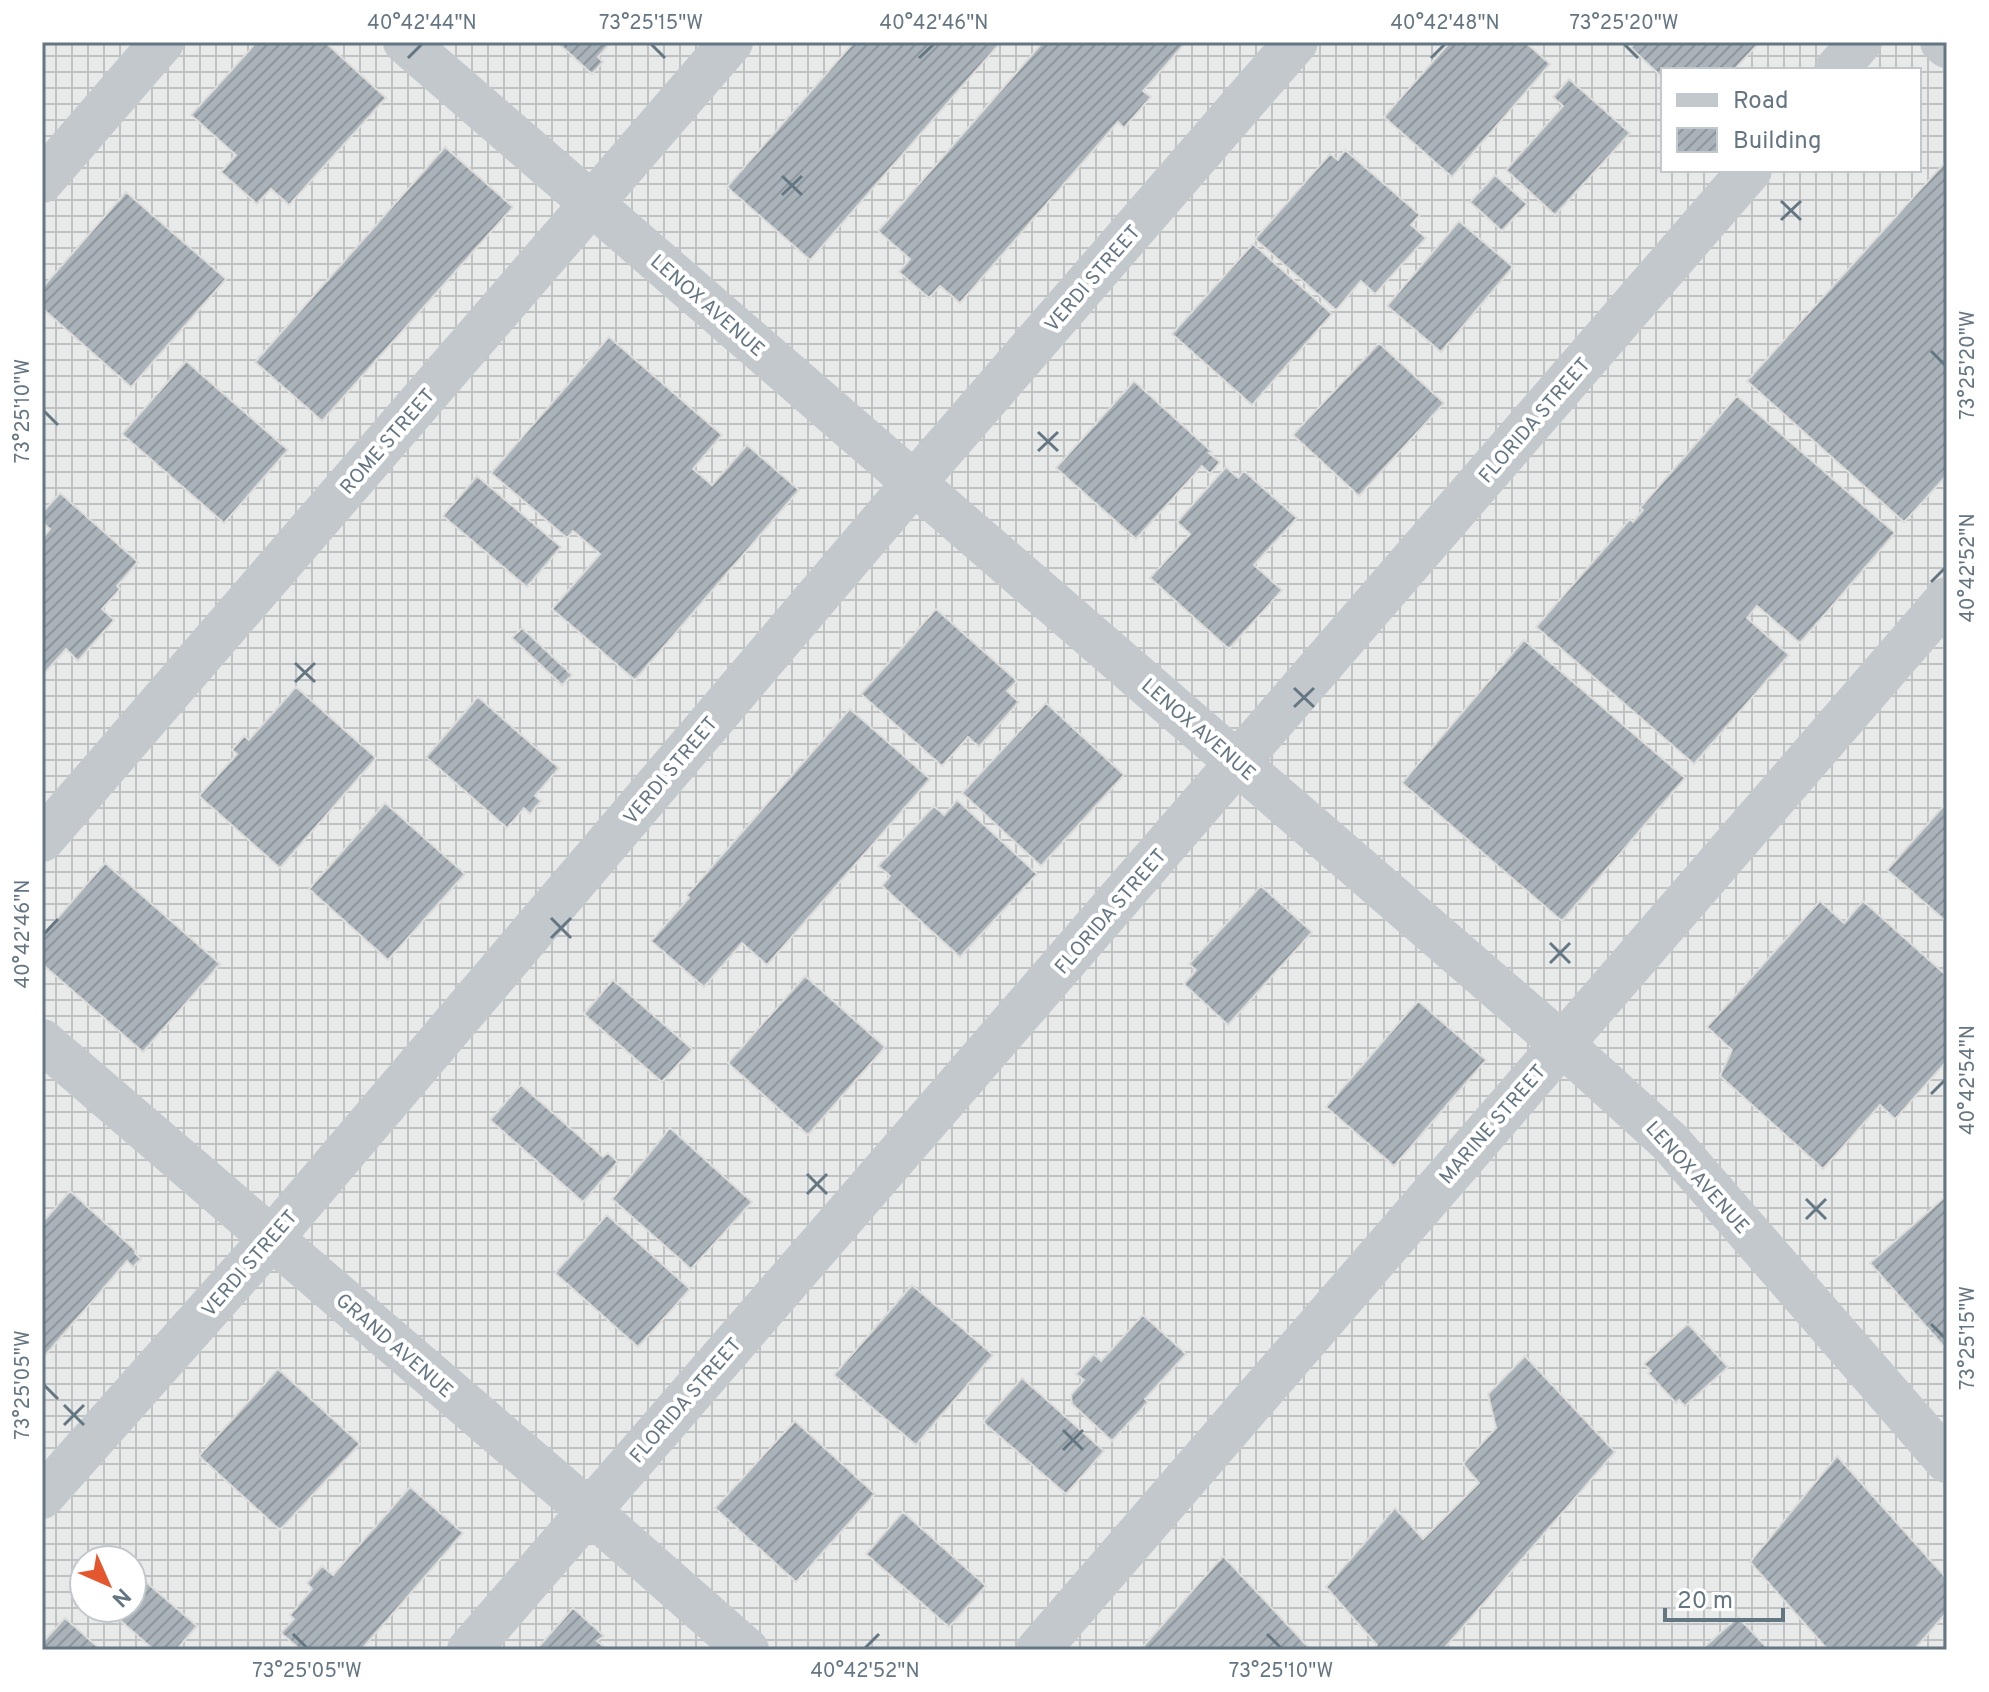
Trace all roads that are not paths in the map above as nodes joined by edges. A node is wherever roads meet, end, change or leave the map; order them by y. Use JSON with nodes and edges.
{"nodes":[{"id":1,"x":162,"y":42,"type":"edge"},
{"id":2,"x":405,"y":42,"type":"edge"},
{"id":3,"x":731,"y":42,"type":"edge"},
{"id":4,"x":1296,"y":42,"type":"edge"},
{"id":5,"x":1860,"y":42,"type":"edge"},
{"id":6,"x":1942,"y":42,"type":"edge"},
{"id":7,"x":1947,"y":46,"type":"edge"},
{"id":8,"x":1838,"y":68,"type":"edge"},
{"id":9,"x":1748,"y":172,"type":"edge"},
{"id":10,"x":42,"y":181,"type":"edge"},
{"id":11,"x":591,"y":204,"type":"junction"},
{"id":12,"x":913,"y":484,"type":"junction"},
{"id":13,"x":1947,"y":599,"type":"edge"},
{"id":14,"x":1239,"y":763,"type":"junction"},
{"id":15,"x":42,"y":840,"type":"edge"},
{"id":16,"x":42,"y":1041,"type":"edge"},
{"id":17,"x":1562,"y":1044,"type":"junction"},
{"id":18,"x":271,"y":1239,"type":"junction"},
{"id":19,"x":1947,"y":1461,"type":"edge"},
{"id":20,"x":42,"y":1497,"type":"edge"},
{"id":21,"x":589,"y":1511,"type":"junction"},
{"id":22,"x":469,"y":1650,"type":"edge"},
{"id":23,"x":747,"y":1650,"type":"edge"},
{"id":24,"x":1038,"y":1650,"type":"edge"}],
"edges":[{"from":1,"to":10,"type":"street"},
{"from":2,"to":11,"type":"street","name":"LENOX AVENUE"},
{"from":3,"to":11,"type":"street","name":"ROME STREET"},
{"from":4,"to":12,"type":"street","name":"VERDI STREET"},
{"from":5,"to":8,"type":"street"},
{"from":6,"to":7,"type":"street"},
{"from":9,"to":14,"type":"street","name":"FLORIDA STREET"},
{"from":11,"to":12,"type":"street","name":"LENOX AVENUE"},
{"from":11,"to":15,"type":"street","name":"ROME STREET"},
{"from":12,"to":14,"type":"street","name":"LENOX AVENUE"},
{"from":12,"to":18,"type":"street","name":"VERDI STREET"},
{"from":13,"to":17,"type":"street","name":"MARINE STREET"},
{"from":14,"to":17,"type":"street","name":"LENOX AVENUE"},
{"from":14,"to":21,"type":"street","name":"FLORIDA STREET"},
{"from":16,"to":18,"type":"street","name":"GRAND AVENUE"},
{"from":17,"to":19,"type":"street","name":"LENOX AVENUE"},
{"from":17,"to":24,"type":"street","name":"MARINE STREET"},
{"from":18,"to":20,"type":"street","name":"VERDI STREET"},
{"from":18,"to":21,"type":"street","name":"GRAND AVENUE"},
{"from":21,"to":22,"type":"street","name":"FLORIDA STREET"},
{"from":21,"to":23,"type":"street","name":"GRAND AVENUE"}]}
